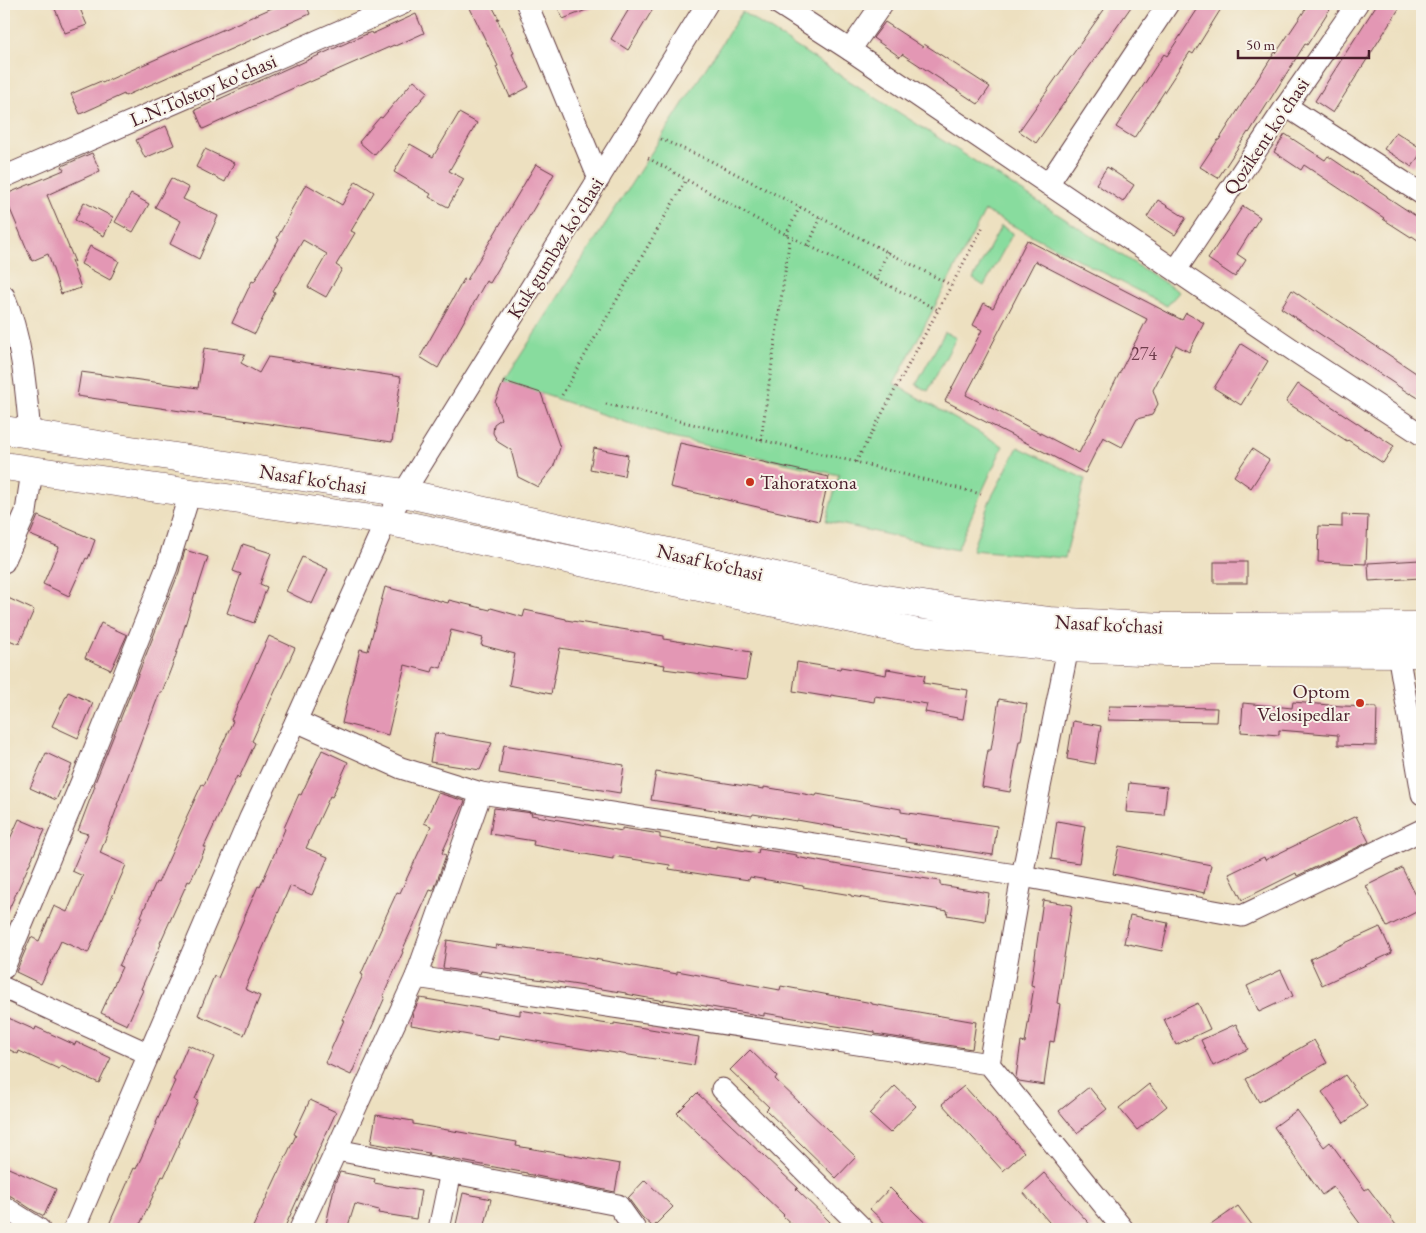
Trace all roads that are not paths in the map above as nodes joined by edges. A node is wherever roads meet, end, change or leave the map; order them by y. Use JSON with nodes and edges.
{"nodes":[{"id":1,"x":402,"y":4,"type":"edge"},
{"id":2,"x":527,"y":4,"type":"edge"},
{"id":3,"x":708,"y":4,"type":"edge"},
{"id":4,"x":779,"y":4,"type":"edge"},
{"id":5,"x":882,"y":4,"type":"edge"},
{"id":6,"x":1168,"y":4,"type":"edge"},
{"id":7,"x":1357,"y":4,"type":"edge"},
{"id":8,"x":850,"y":50,"type":"junction"},
{"id":9,"x":1286,"y":106,"type":"junction"},
{"id":10,"x":4,"y":177,"type":"edge"},
{"id":11,"x":599,"y":179,"type":"junction"},
{"id":12,"x":1048,"y":184,"type":"junction"},
{"id":13,"x":1422,"y":194,"type":"edge"},
{"id":14,"x":1176,"y":270,"type":"junction"},
{"id":15,"x":4,"y":296,"type":"edge"},
{"id":16,"x":17,"y":432,"type":"edge"},
{"id":17,"x":1422,"y":435,"type":"edge"},
{"id":18,"x":4,"y":466,"type":"edge"},
{"id":19,"x":32,"y":471,"type":"junction"},
{"id":20,"x":190,"y":493,"type":"junction"},
{"id":21,"x":404,"y":493,"type":"junction"},
{"id":22,"x":386,"y":521,"type":"junction"},
{"id":23,"x":4,"y":562,"type":"edge"},
{"id":24,"x":1422,"y":626,"type":"edge"},
{"id":25,"x":1068,"y":648,"type":"junction"},
{"id":26,"x":1410,"y":653,"type":"edge"},
{"id":27,"x":296,"y":721,"type":"junction"},
{"id":28,"x":481,"y":793,"type":"junction"},
{"id":29,"x":1422,"y":794,"type":"edge"},
{"id":30,"x":1422,"y":830,"type":"edge"},
{"id":31,"x":1022,"y":876,"type":"junction"},
{"id":32,"x":4,"y":968,"type":"edge"},
{"id":33,"x":416,"y":977,"type":"junction"},
{"id":34,"x":4,"y":988,"type":"edge"},
{"id":35,"x":149,"y":1054,"type":"junction"},
{"id":36,"x":988,"y":1064,"type":"junction"},
{"id":37,"x":722,"y":1089,"type":"dead end"},
{"id":38,"x":337,"y":1150,"type":"junction"},
{"id":39,"x":451,"y":1172,"type":"junction"},
{"id":40,"x":4,"y":1207,"type":"edge"},
{"id":41,"x":38,"y":1229,"type":"edge"},
{"id":42,"x":74,"y":1229,"type":"edge"},
{"id":43,"x":300,"y":1229,"type":"edge"},
{"id":44,"x":439,"y":1229,"type":"edge"},
{"id":45,"x":635,"y":1229,"type":"edge"},
{"id":46,"x":862,"y":1229,"type":"edge"},
{"id":47,"x":1123,"y":1229,"type":"edge"}],
"edges":[{"from":1,"to":10,"type":"street","name":"L.N.Tolstoy ko'chasi"},
{"from":2,"to":11,"type":"street"},
{"from":3,"to":11,"type":"street","name":"Kuk gumbaz ko'chasi"},
{"from":4,"to":8,"type":"street"},
{"from":5,"to":8,"type":"street"},
{"from":6,"to":12,"type":"street"},
{"from":7,"to":9,"type":"street","name":"Qozikent ko'chasi"},
{"from":8,"to":12,"type":"street"},
{"from":9,"to":13,"type":"street"},
{"from":9,"to":14,"type":"street","name":"Qozikent ko'chasi"},
{"from":11,"to":21,"type":"street","name":"Kuk gumbaz ko'chasi"},
{"from":12,"to":14,"type":"street"},
{"from":14,"to":17,"type":"street"},
{"from":15,"to":16,"type":"street"},
{"from":16,"to":21,"type":"main road","name":"Nasaf ko‘chasi"},
{"from":18,"to":19,"type":"main road","name":"Nasaf ko‘chasi"},
{"from":19,"to":20,"type":"main road","name":"Nasaf ko‘chasi"},
{"from":19,"to":23,"type":"street"},
{"from":20,"to":22,"type":"main road","name":"Nasaf ko‘chasi"},
{"from":20,"to":32,"type":"street"},
{"from":21,"to":22,"type":"street","name":"Kuk gumbaz ko'chasi"},
{"from":21,"to":24,"type":"main road","name":"Nasaf ko‘chasi"},
{"from":22,"to":25,"type":"main road","name":"Nasaf ko‘chasi"},
{"from":22,"to":27,"type":"street","name":"Kuk gumbaz ko'chasi"},
{"from":25,"to":26,"type":"main road","name":"Nasaf ko‘chasi"},
{"from":25,"to":31,"type":"street"},
{"from":26,"to":29,"type":"street"},
{"from":27,"to":28,"type":"street"},
{"from":27,"to":35,"type":"street","name":"Kuk gumbaz ko'chasi"},
{"from":28,"to":31,"type":"street"},
{"from":28,"to":33,"type":"street"},
{"from":30,"to":31,"type":"street"},
{"from":31,"to":36,"type":"street"},
{"from":33,"to":36,"type":"street"},
{"from":33,"to":38,"type":"street"},
{"from":34,"to":35,"type":"street"},
{"from":35,"to":42,"type":"street","name":"Kuk gumbaz ko'chasi"},
{"from":36,"to":47,"type":"street"},
{"from":37,"to":46,"type":"street"},
{"from":38,"to":39,"type":"street"},
{"from":38,"to":43,"type":"street"},
{"from":39,"to":44,"type":"street"},
{"from":39,"to":45,"type":"street"},
{"from":40,"to":41,"type":"street"}]}
